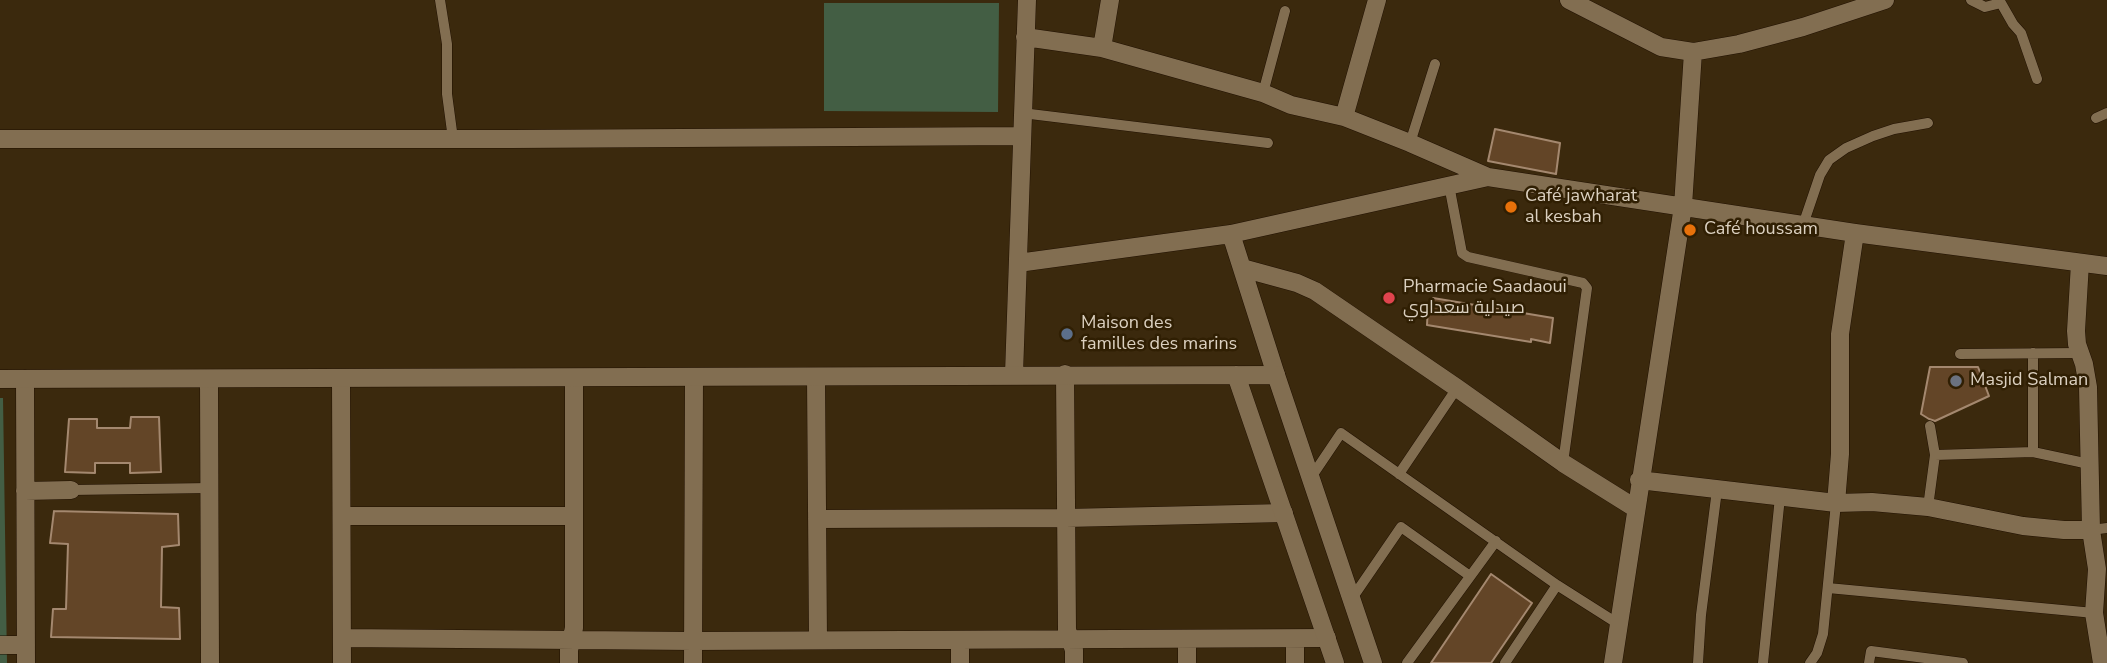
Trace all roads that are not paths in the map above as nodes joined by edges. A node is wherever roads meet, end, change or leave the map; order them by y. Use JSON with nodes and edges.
{"nodes":[{"id":1,"x":440,"y":0,"type":"edge"},
{"id":2,"x":1027,"y":0,"type":"edge"},
{"id":3,"x":1110,"y":0,"type":"edge"},
{"id":4,"x":1377,"y":0,"type":"edge"},
{"id":5,"x":1569,"y":0,"type":"edge"},
{"id":6,"x":1885,"y":0,"type":"edge"},
{"id":7,"x":1971,"y":0,"type":"edge"},
{"id":8,"x":1285,"y":11,"type":"dead end"},
{"id":9,"x":1026,"y":37,"type":"junction"},
{"id":10,"x":1102,"y":48,"type":"junction"},
{"id":11,"x":1693,"y":52,"type":"junction"},
{"id":12,"x":1435,"y":64,"type":"dead end"},
{"id":13,"x":2037,"y":79,"type":"dead end"},
{"id":14,"x":1263,"y":93,"type":"junction"},
{"id":15,"x":1022,"y":113,"type":"junction"},
{"id":16,"x":2107,"y":113,"type":"edge"},
{"id":17,"x":1344,"y":117,"type":"junction"},
{"id":18,"x":2096,"y":118,"type":"dead end"},
{"id":19,"x":1928,"y":123,"type":"dead end"},
{"id":20,"x":1021,"y":135,"type":"junction"},
{"id":21,"x":0,"y":139,"type":"edge"},
{"id":22,"x":453,"y":139,"type":"junction"},
{"id":23,"x":1268,"y":143,"type":"dead end"},
{"id":24,"x":1410,"y":143,"type":"junction"},
{"id":25,"x":1488,"y":177,"type":"junction"},
{"id":26,"x":1449,"y":185,"type":"junction"},
{"id":27,"x":1683,"y":206,"type":"junction"},
{"id":28,"x":1803,"y":225,"type":"junction"},
{"id":29,"x":1855,"y":233,"type":"junction"},
{"id":30,"x":1231,"y":234,"type":"junction"},
{"id":31,"x":1018,"y":263,"type":"junction"},
{"id":32,"x":2080,"y":263,"type":"junction"},
{"id":33,"x":2107,"y":266,"type":"edge"},
{"id":34,"x":1242,"y":268,"type":"junction"},
{"id":35,"x":2080,"y":352,"type":"junction"},
{"id":36,"x":2033,"y":353,"type":"junction"},
{"id":37,"x":1960,"y":355,"type":"dead end"},
{"id":38,"x":1014,"y":374,"type":"junction"},
{"id":39,"x":1065,"y":374,"type":"junction"},
{"id":40,"x":1276,"y":374,"type":"junction"},
{"id":41,"x":1236,"y":375,"type":"junction"},
{"id":42,"x":816,"y":377,"type":"junction"},
{"id":43,"x":574,"y":378,"type":"junction"},
{"id":44,"x":694,"y":378,"type":"junction"},
{"id":45,"x":0,"y":379,"type":"edge"},
{"id":46,"x":25,"y":379,"type":"junction"},
{"id":47,"x":341,"y":379,"type":"junction"},
{"id":48,"x":209,"y":380,"type":"junction"},
{"id":49,"x":1457,"y":388,"type":"junction"},
{"id":50,"x":1930,"y":426,"type":"dead end"},
{"id":51,"x":2033,"y":452,"type":"junction"},
{"id":52,"x":1936,"y":455,"type":"junction"},
{"id":53,"x":1563,"y":463,"type":"junction"},
{"id":54,"x":2089,"y":464,"type":"junction"},
{"id":55,"x":1398,"y":474,"type":"junction"},
{"id":56,"x":1310,"y":480,"type":"junction"},
{"id":57,"x":1639,"y":480,"type":"junction"},
{"id":58,"x":210,"y":488,"type":"junction"},
{"id":59,"x":1717,"y":490,"type":"junction"},
{"id":60,"x":25,"y":491,"type":"junction"},
{"id":61,"x":71,"y":491,"type":"joint"},
{"id":62,"x":1780,"y":497,"type":"junction"},
{"id":63,"x":1836,"y":503,"type":"junction"},
{"id":64,"x":1928,"y":507,"type":"junction"},
{"id":65,"x":1635,"y":508,"type":"junction"},
{"id":66,"x":1284,"y":513,"type":"junction"},
{"id":67,"x":342,"y":516,"type":"junction"},
{"id":68,"x":574,"y":516,"type":"junction"},
{"id":69,"x":1066,"y":518,"type":"junction"},
{"id":70,"x":817,"y":519,"type":"junction"},
{"id":71,"x":2099,"y":529,"type":"edge"},
{"id":72,"x":1496,"y":541,"type":"junction"},
{"id":73,"x":1470,"y":576,"type":"junction"},
{"id":74,"x":1557,"y":585,"type":"junction"},
{"id":75,"x":1828,"y":588,"type":"junction"},
{"id":76,"x":1352,"y":600,"type":"junction"},
{"id":77,"x":2094,"y":613,"type":"junction"},
{"id":78,"x":1620,"y":625,"type":"junction"},
{"id":79,"x":2102,"y":635,"type":"edge"},
{"id":80,"x":342,"y":638,"type":"junction"},
{"id":81,"x":571,"y":638,"type":"junction"},
{"id":82,"x":1326,"y":638,"type":"junction"},
{"id":83,"x":1295,"y":639,"type":"junction"},
{"id":84,"x":693,"y":640,"type":"junction"},
{"id":85,"x":818,"y":640,"type":"junction"},
{"id":86,"x":960,"y":640,"type":"junction"},
{"id":87,"x":1070,"y":640,"type":"junction"},
{"id":88,"x":1187,"y":640,"type":"junction"},
{"id":89,"x":0,"y":645,"type":"edge"},
{"id":90,"x":26,"y":654,"type":"edge"},
{"id":91,"x":1914,"y":660,"type":"edge"},
{"id":92,"x":210,"y":663,"type":"edge"},
{"id":93,"x":342,"y":663,"type":"edge"},
{"id":94,"x":569,"y":663,"type":"edge"},
{"id":95,"x":692,"y":663,"type":"edge"},
{"id":96,"x":960,"y":663,"type":"edge"},
{"id":97,"x":1074,"y":663,"type":"edge"},
{"id":98,"x":1187,"y":663,"type":"edge"},
{"id":99,"x":1296,"y":663,"type":"edge"},
{"id":100,"x":1335,"y":663,"type":"edge"},
{"id":101,"x":1373,"y":663,"type":"edge"},
{"id":102,"x":1407,"y":663,"type":"edge"},
{"id":103,"x":1505,"y":663,"type":"edge"},
{"id":104,"x":1613,"y":663,"type":"edge"},
{"id":105,"x":1698,"y":663,"type":"edge"},
{"id":106,"x":1763,"y":663,"type":"edge"},
{"id":107,"x":1810,"y":663,"type":"edge"},
{"id":108,"x":1869,"y":663,"type":"edge"},
{"id":109,"x":1963,"y":663,"type":"edge"},
{"id":110,"x":2102,"y":663,"type":"edge"}],
"edges":[{"from":1,"to":22,"type":"lane"},
{"from":2,"to":9,"type":"street"},
{"from":3,"to":10,"type":"street"},
{"from":4,"to":17,"type":"street"},
{"from":5,"to":11,"type":"street"},
{"from":6,"to":11,"type":"street"},
{"from":7,"to":13,"type":"lane"},
{"from":8,"to":14,"type":"lane"},
{"from":9,"to":10,"type":"street"},
{"from":9,"to":15,"type":"street"},
{"from":10,"to":14,"type":"street"},
{"from":11,"to":27,"type":"street"},
{"from":12,"to":24,"type":"lane"},
{"from":14,"to":17,"type":"street"},
{"from":15,"to":20,"type":"street"},
{"from":15,"to":23,"type":"lane"},
{"from":16,"to":18,"type":"lane"},
{"from":17,"to":24,"type":"street"},
{"from":19,"to":28,"type":"lane"},
{"from":20,"to":22,"type":"street"},
{"from":20,"to":31,"type":"street"},
{"from":21,"to":22,"type":"street"},
{"from":24,"to":25,"type":"street"},
{"from":25,"to":26,"type":"street"},
{"from":25,"to":27,"type":"street"},
{"from":26,"to":30,"type":"street"},
{"from":26,"to":53,"type":"lane"},
{"from":27,"to":28,"type":"street"},
{"from":27,"to":57,"type":"street"},
{"from":28,"to":29,"type":"street"},
{"from":29,"to":32,"type":"street"},
{"from":29,"to":63,"type":"street"},
{"from":30,"to":31,"type":"street"},
{"from":30,"to":34,"type":"street"},
{"from":31,"to":38,"type":"street"},
{"from":32,"to":33,"type":"street"},
{"from":32,"to":35,"type":"street"},
{"from":34,"to":40,"type":"street"},
{"from":34,"to":49,"type":"street"},
{"from":35,"to":36,"type":"lane"},
{"from":35,"to":54,"type":"street"},
{"from":36,"to":37,"type":"lane"},
{"from":36,"to":51,"type":"lane"},
{"from":38,"to":39,"type":"street"},
{"from":38,"to":42,"type":"street"},
{"from":39,"to":41,"type":"street"},
{"from":39,"to":69,"type":"street"},
{"from":40,"to":41,"type":"street"},
{"from":40,"to":56,"type":"street"},
{"from":41,"to":66,"type":"street"},
{"from":42,"to":44,"type":"street"},
{"from":42,"to":70,"type":"street"},
{"from":43,"to":44,"type":"street"},
{"from":43,"to":47,"type":"street"},
{"from":43,"to":68,"type":"street"},
{"from":44,"to":84,"type":"street"},
{"from":45,"to":46,"type":"street"},
{"from":46,"to":48,"type":"street"},
{"from":46,"to":60,"type":"street"},
{"from":47,"to":48,"type":"street"},
{"from":47,"to":67,"type":"street"},
{"from":48,"to":58,"type":"street"},
{"from":49,"to":53,"type":"street"},
{"from":49,"to":55,"type":"lane"},
{"from":50,"to":52,"type":"lane"},
{"from":51,"to":52,"type":"lane"},
{"from":51,"to":54,"type":"lane"},
{"from":52,"to":64,"type":"lane"},
{"from":53,"to":65,"type":"street"},
{"from":54,"to":71,"type":"street"},
{"from":55,"to":56,"type":"lane"},
{"from":55,"to":72,"type":"lane"},
{"from":56,"to":76,"type":"street"},
{"from":57,"to":59,"type":"street"},
{"from":57,"to":65,"type":"street"},
{"from":58,"to":61,"type":"lane"},
{"from":58,"to":92,"type":"street"},
{"from":59,"to":62,"type":"street"},
{"from":59,"to":105,"type":"lane"},
{"from":60,"to":61,"type":"street"},
{"from":60,"to":90,"type":"street"},
{"from":62,"to":63,"type":"street"},
{"from":62,"to":106,"type":"lane"},
{"from":63,"to":64,"type":"street"},
{"from":63,"to":75,"type":"lane"},
{"from":64,"to":71,"type":"street"},
{"from":65,"to":78,"type":"street"},
{"from":66,"to":69,"type":"street"},
{"from":66,"to":82,"type":"street"},
{"from":67,"to":68,"type":"street"},
{"from":67,"to":80,"type":"street"},
{"from":68,"to":81,"type":"street"},
{"from":69,"to":70,"type":"street"},
{"from":69,"to":87,"type":"street"},
{"from":70,"to":85,"type":"street"},
{"from":71,"to":77,"type":"street"},
{"from":72,"to":73,"type":"lane"},
{"from":72,"to":74,"type":"lane"},
{"from":73,"to":76,"type":"lane"},
{"from":73,"to":102,"type":"lane"},
{"from":74,"to":78,"type":"lane"},
{"from":74,"to":103,"type":"lane"},
{"from":75,"to":77,"type":"lane"},
{"from":75,"to":107,"type":"lane"},
{"from":76,"to":101,"type":"street"},
{"from":77,"to":79,"type":"street"},
{"from":78,"to":104,"type":"street"},
{"from":79,"to":110,"type":"street"},
{"from":80,"to":81,"type":"street"},
{"from":80,"to":93,"type":"street"},
{"from":81,"to":84,"type":"street"},
{"from":81,"to":94,"type":"street"},
{"from":82,"to":83,"type":"street"},
{"from":82,"to":100,"type":"street"},
{"from":83,"to":88,"type":"street"},
{"from":83,"to":99,"type":"street"},
{"from":84,"to":85,"type":"street"},
{"from":84,"to":95,"type":"street"},
{"from":85,"to":86,"type":"street"},
{"from":86,"to":87,"type":"street"},
{"from":86,"to":96,"type":"street"},
{"from":87,"to":88,"type":"street"},
{"from":87,"to":97,"type":"street"},
{"from":88,"to":98,"type":"street"},
{"from":89,"to":90,"type":"street"},
{"from":91,"to":108,"type":"lane"},
{"from":91,"to":109,"type":"lane"}]}
